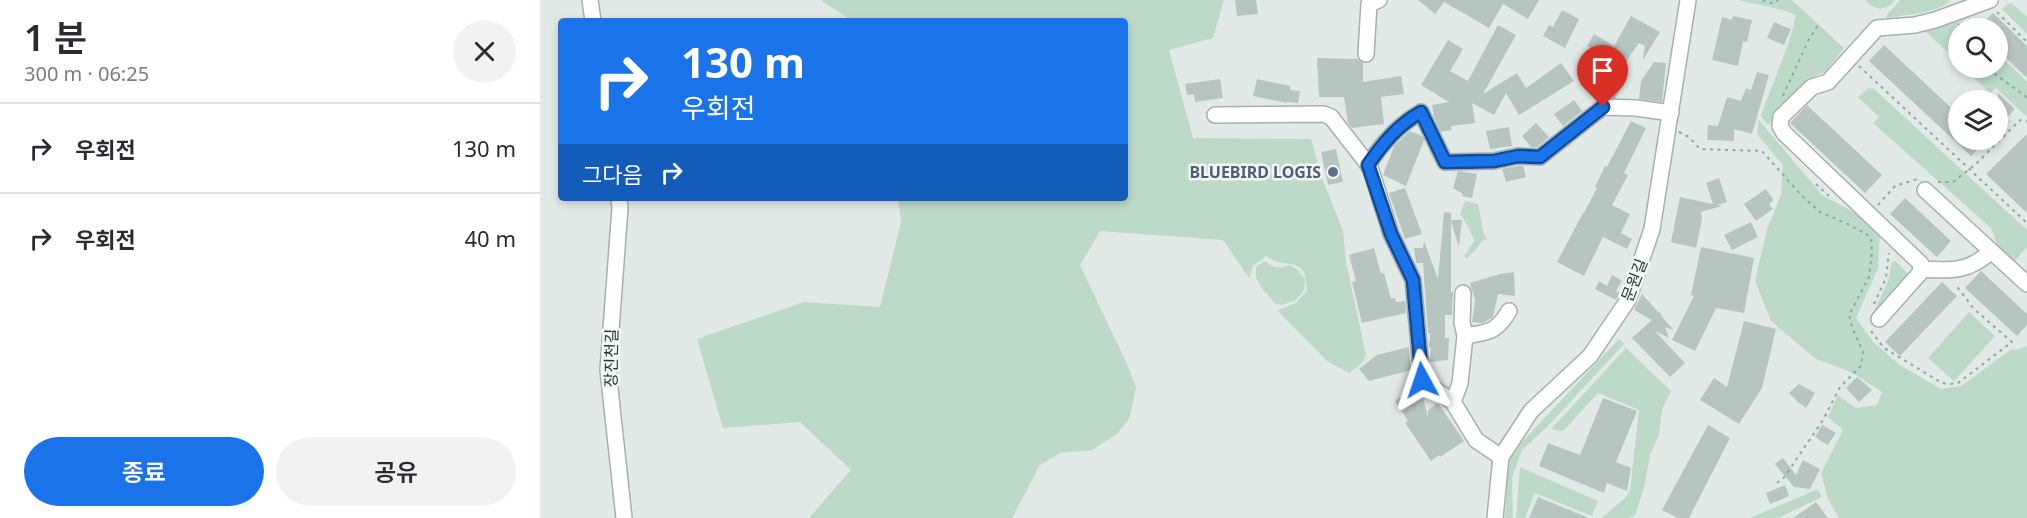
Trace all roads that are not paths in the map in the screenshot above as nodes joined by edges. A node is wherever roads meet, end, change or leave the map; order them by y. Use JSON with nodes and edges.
{"nodes":[{"id":1,"x":590,"y":0,"type":"edge"},
{"id":2,"x":1379,"y":0,"type":"edge"},
{"id":3,"x":1688,"y":0,"type":"edge"},
{"id":4,"x":1992,"y":4,"type":"edge"},
{"id":5,"x":593,"y":18,"type":"edge"},
{"id":6,"x":1366,"y":54,"type":"dead end"},
{"id":7,"x":1215,"y":115,"type":"dead end"},
{"id":8,"x":1669,"y":120,"type":"junction"},
{"id":9,"x":1369,"y":166,"type":"junction"},
{"id":10,"x":1926,"y":184,"type":"road end"},
{"id":11,"x":619,"y":201,"type":"edge"},
{"id":12,"x":1991,"y":251,"type":"junction"},
{"id":13,"x":1921,"y":269,"type":"junction"},
{"id":14,"x":2027,"y":284,"type":"edge"},
{"id":15,"x":1463,"y":293,"type":"dead end"},
{"id":16,"x":1509,"y":311,"type":"dead end"},
{"id":17,"x":1875,"y":324,"type":"road end"},
{"id":18,"x":1465,"y":336,"type":"junction"},
{"id":19,"x":1453,"y":402,"type":"junction"},
{"id":20,"x":1501,"y":457,"type":"junction"},
{"id":21,"x":624,"y":518,"type":"edge"},
{"id":22,"x":1495,"y":518,"type":"edge"}],
"edges":[{"from":1,"to":5,"type":"street"},
{"from":2,"to":6,"type":"street"},
{"from":3,"to":8,"type":"street","name":"문원길"},
{"from":4,"to":13,"type":"street"},
{"from":7,"to":9,"type":"street"},
{"from":8,"to":9,"type":"street"},
{"from":8,"to":20,"type":"street","name":"문원길"},
{"from":9,"to":19,"type":"street"},
{"from":10,"to":12,"type":"street"},
{"from":11,"to":21,"type":"street","name":"장진천길"},
{"from":12,"to":13,"type":"street"},
{"from":12,"to":14,"type":"street"},
{"from":13,"to":17,"type":"street"},
{"from":15,"to":18,"type":"street"},
{"from":16,"to":18,"type":"street"},
{"from":18,"to":19,"type":"street"},
{"from":19,"to":20,"type":"street"},
{"from":20,"to":22,"type":"street","name":"문원길"}]}
